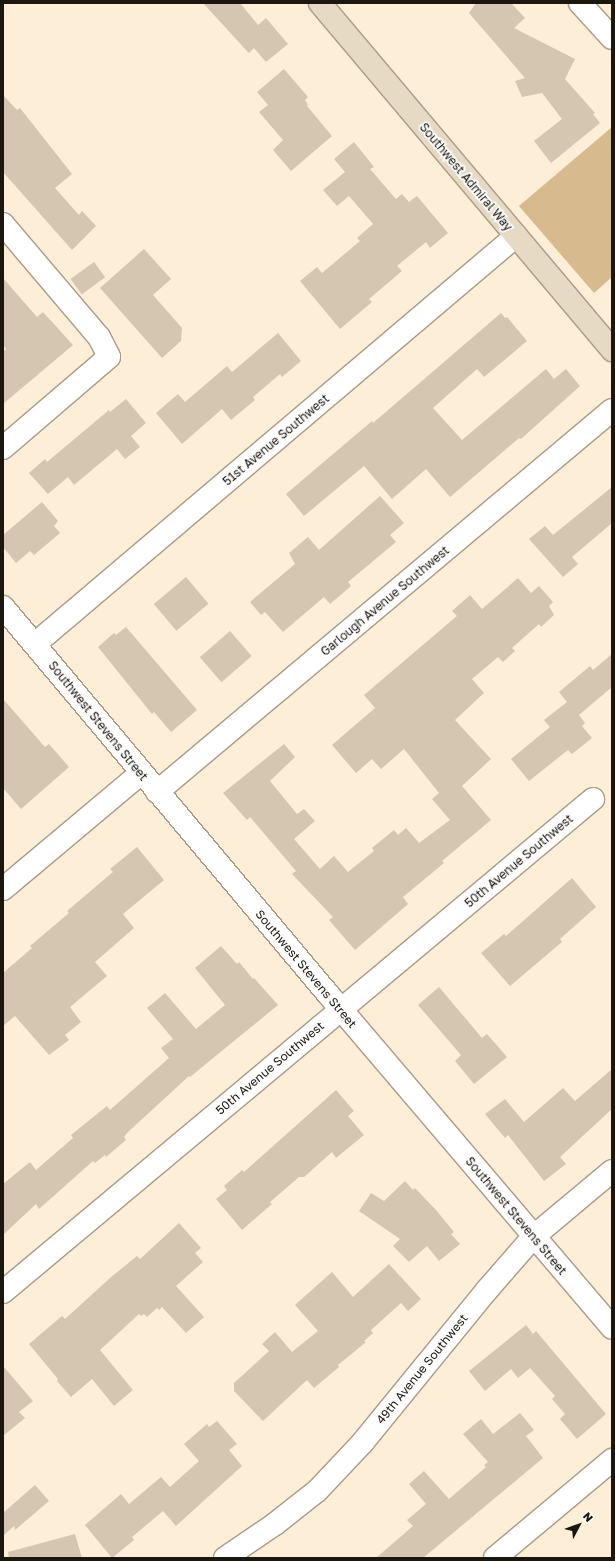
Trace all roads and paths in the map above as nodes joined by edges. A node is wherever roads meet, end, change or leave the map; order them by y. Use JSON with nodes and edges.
{"nodes":[{"id":1,"x":320,"y":3,"type":"edge"},
{"id":2,"x":580,"y":3,"type":"edge"},
{"id":3,"x":612,"y":38,"type":"edge"},
{"id":4,"x":3,"y":224,"type":"edge"},
{"id":5,"x":516,"y":236,"type":"junction"},
{"id":6,"x":612,"y":350,"type":"edge"},
{"id":7,"x":612,"y":410,"type":"edge"},
{"id":8,"x":3,"y":448,"type":"edge"},
{"id":9,"x":3,"y":608,"type":"edge"},
{"id":10,"x":35,"y":644,"type":"junction"},
{"id":11,"x":141,"y":773,"type":"junction"},
{"id":12,"x":157,"y":792,"type":"junction"},
{"id":13,"x":593,"y":799,"type":"dead end"},
{"id":14,"x":3,"y":889,"type":"edge"},
{"id":15,"x":341,"y":1010,"type":"junction"},
{"id":16,"x":612,"y":1171,"type":"edge"},
{"id":17,"x":533,"y":1237,"type":"junction"},
{"id":18,"x":3,"y":1292,"type":"edge"},
{"id":19,"x":612,"y":1328,"type":"edge"},
{"id":20,"x":612,"y":1460,"type":"edge"},
{"id":21,"x":225,"y":1558,"type":"edge"},
{"id":22,"x":495,"y":1558,"type":"edge"}],
"edges":[{"from":1,"to":5,"type":"main road","name":"Southwest Admiral Way"},
{"from":2,"to":3,"type":"street"},
{"from":4,"to":8,"type":"street"},
{"from":5,"to":6,"type":"main road","name":"Southwest Admiral Way"},
{"from":5,"to":10,"type":"street","name":"51st Avenue Southwest"},
{"from":7,"to":12,"type":"street","name":"Garlough Avenue Southwest"},
{"from":9,"to":10,"type":"street","name":"Southwest Stevens Street"},
{"from":10,"to":11,"type":"street","name":"Southwest Stevens Street"},
{"from":11,"to":12,"type":"street","name":"Southwest Stevens Street"},
{"from":11,"to":14,"type":"street"},
{"from":12,"to":15,"type":"street","name":"Southwest Stevens Street"},
{"from":13,"to":15,"type":"street","name":"50th Avenue Southwest"},
{"from":15,"to":17,"type":"street","name":"Southwest Stevens Street"},
{"from":15,"to":18,"type":"street","name":"50th Avenue Southwest"},
{"from":16,"to":17,"type":"street","name":"49th Avenue Southwest"},
{"from":17,"to":19,"type":"street","name":"Southwest Stevens Street"},
{"from":17,"to":21,"type":"street","name":"49th Avenue Southwest"},
{"from":20,"to":22,"type":"street"}]}
